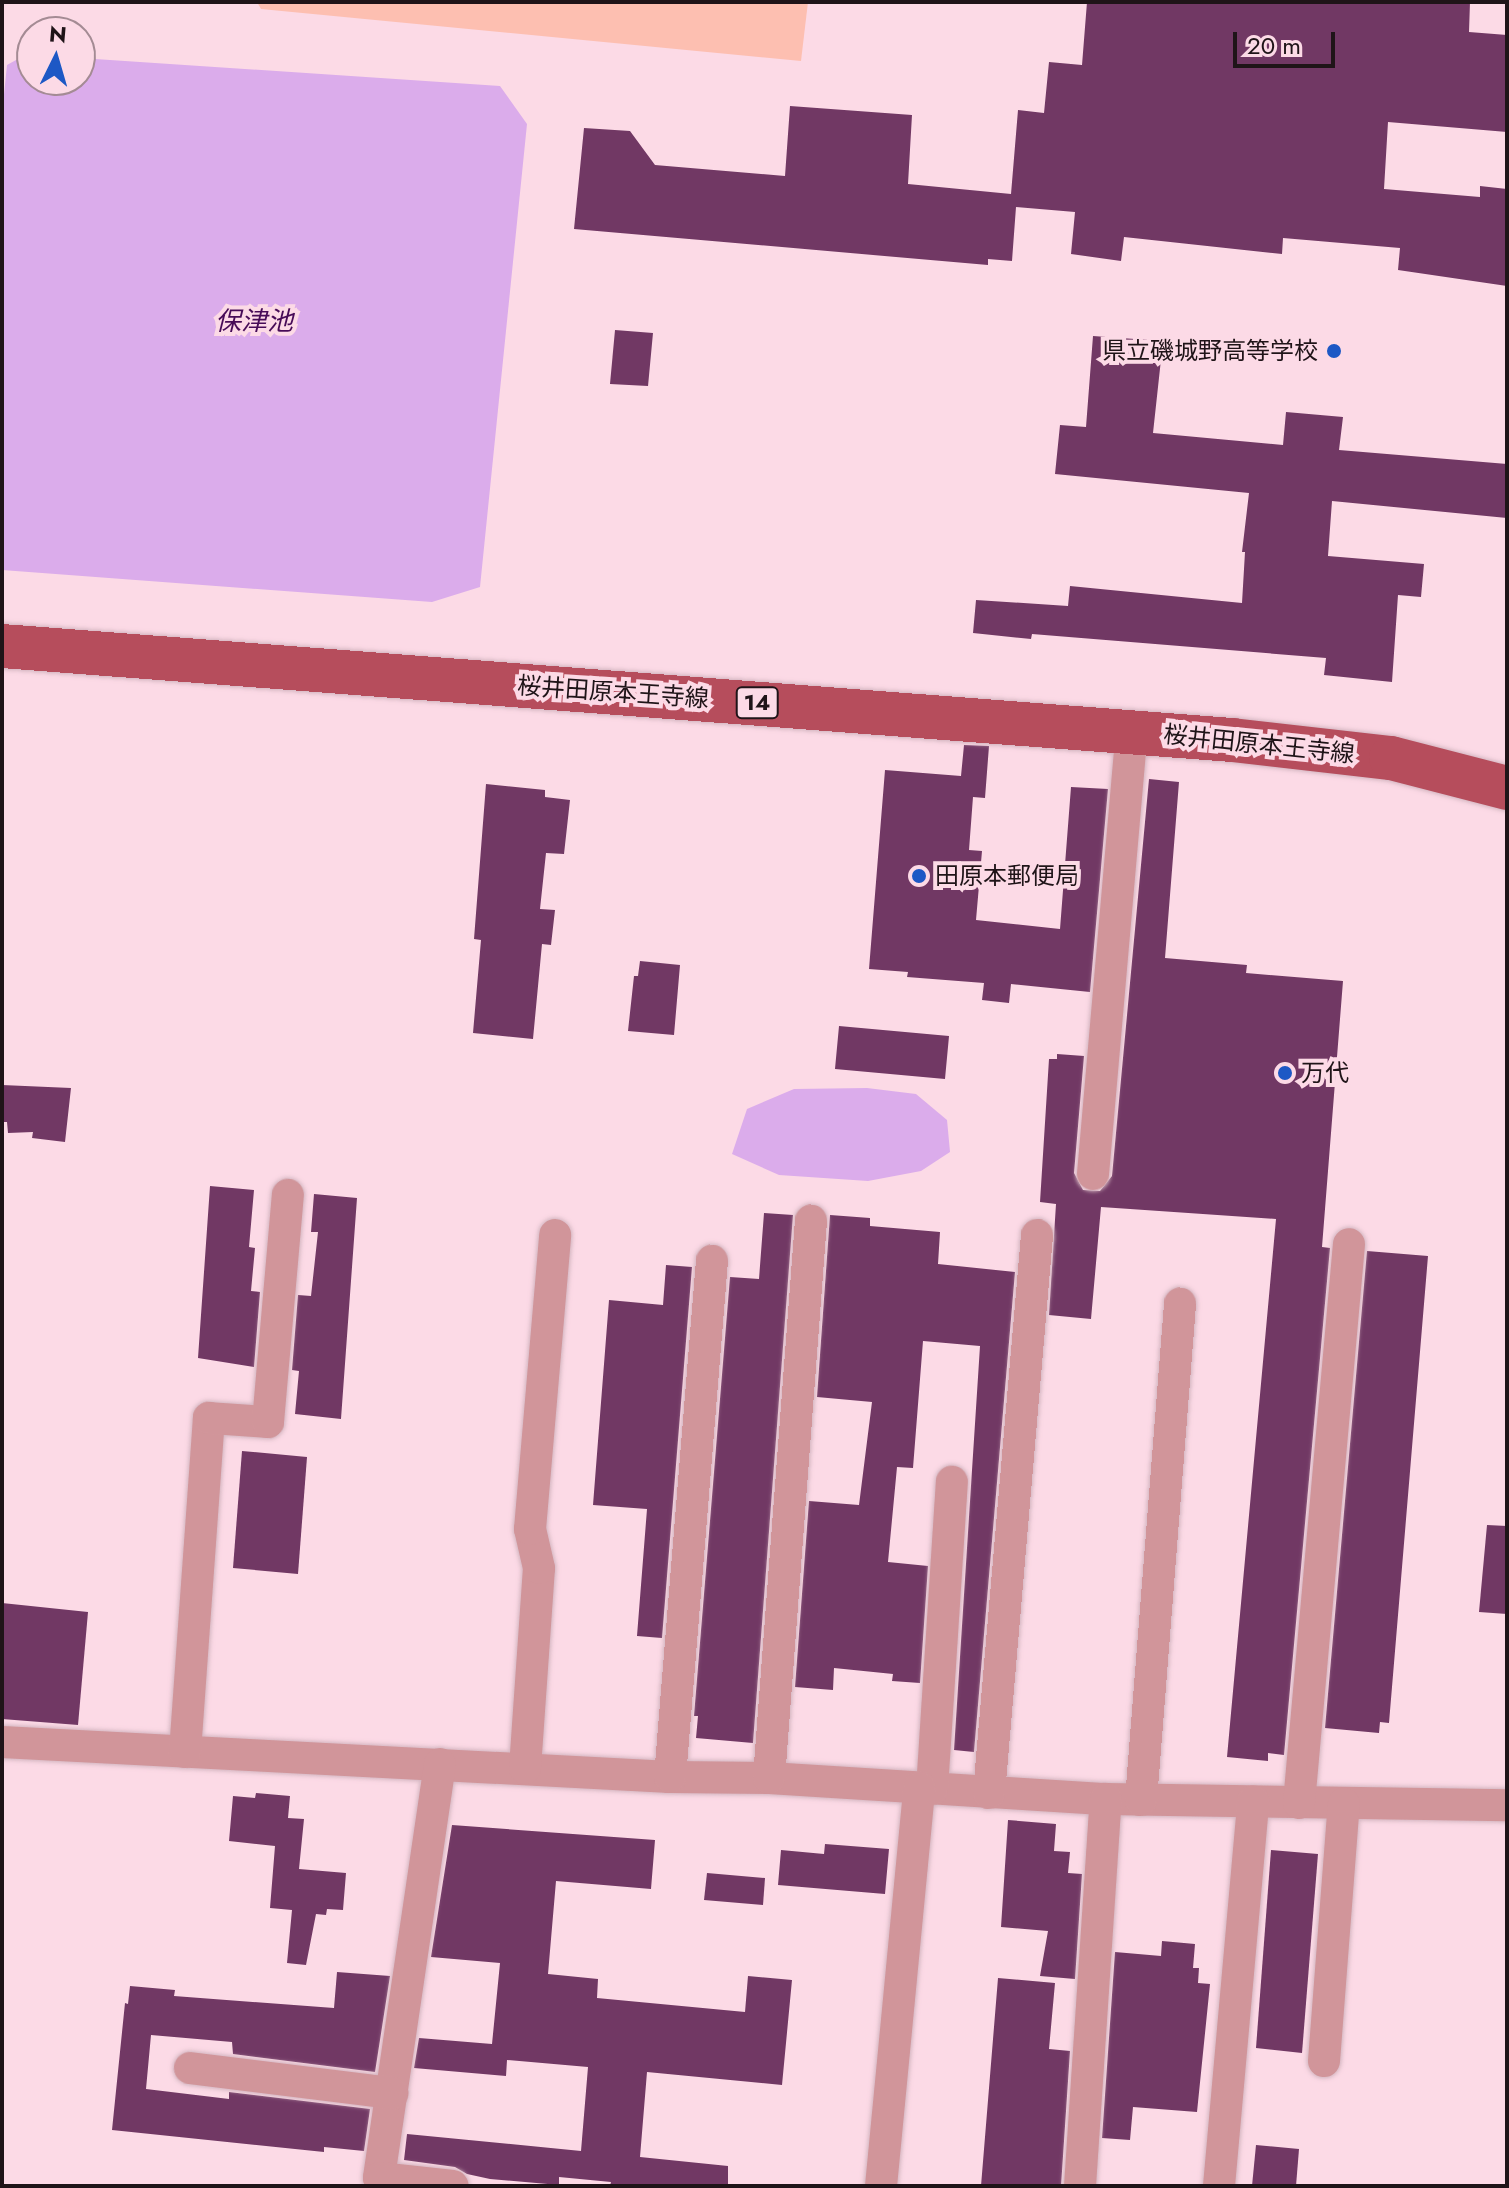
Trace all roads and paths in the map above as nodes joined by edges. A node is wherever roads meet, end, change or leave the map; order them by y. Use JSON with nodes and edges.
{"nodes":[{"id":1,"x":2,"y":646,"type":"edge"},
{"id":2,"x":1132,"y":732,"type":"junction"},
{"id":3,"x":1507,"y":788,"type":"edge"},
{"id":4,"x":1093,"y":1174,"type":"dead end"},
{"id":5,"x":288,"y":1195,"type":"dead end"},
{"id":6,"x":811,"y":1221,"type":"dead end"},
{"id":7,"x":555,"y":1235,"type":"dead end"},
{"id":8,"x":1037,"y":1235,"type":"dead end"},
{"id":9,"x":1349,"y":1244,"type":"dead end"},
{"id":10,"x":712,"y":1261,"type":"dead end"},
{"id":11,"x":1180,"y":1304,"type":"dead end"},
{"id":12,"x":952,"y":1482,"type":"dead end"},
{"id":13,"x":2,"y":1742,"type":"edge"},
{"id":14,"x":185,"y":1752,"type":"junction"},
{"id":15,"x":440,"y":1764,"type":"junction"},
{"id":16,"x":525,"y":1768,"type":"junction"},
{"id":17,"x":670,"y":1777,"type":"junction"},
{"id":18,"x":769,"y":1778,"type":"junction"},
{"id":19,"x":926,"y":1788,"type":"junction"},
{"id":20,"x":989,"y":1793,"type":"junction"},
{"id":21,"x":1106,"y":1799,"type":"junction"},
{"id":22,"x":1141,"y":1800,"type":"junction"},
{"id":23,"x":1253,"y":1802,"type":"junction"},
{"id":24,"x":1299,"y":1803,"type":"junction"},
{"id":25,"x":1344,"y":1804,"type":"junction"},
{"id":26,"x":1507,"y":1805,"type":"edge"},
{"id":27,"x":1324,"y":2061,"type":"dead end"},
{"id":28,"x":190,"y":2068,"type":"dead end"},
{"id":29,"x":392,"y":2093,"type":"junction"},
{"id":30,"x":379,"y":2182,"type":"edge"},
{"id":31,"x":453,"y":2186,"type":"edge"},
{"id":32,"x":881,"y":2186,"type":"edge"},
{"id":33,"x":1080,"y":2186,"type":"edge"},
{"id":34,"x":1219,"y":2186,"type":"edge"}],
"edges":[{"from":1,"to":2,"type":"main road","name":"桜井田原本王寺線","number":"14"},
{"from":2,"to":3,"type":"main road","name":"桜井田原本王寺線","number":"14"},
{"from":2,"to":4,"type":"street"},
{"from":5,"to":14,"type":"street"},
{"from":6,"to":18,"type":"street"},
{"from":7,"to":16,"type":"street"},
{"from":8,"to":20,"type":"street"},
{"from":9,"to":24,"type":"street"},
{"from":10,"to":17,"type":"street"},
{"from":11,"to":22,"type":"street"},
{"from":12,"to":19,"type":"street"},
{"from":13,"to":14,"type":"street"},
{"from":14,"to":15,"type":"street"},
{"from":15,"to":16,"type":"street"},
{"from":15,"to":29,"type":"street"},
{"from":16,"to":17,"type":"street"},
{"from":17,"to":18,"type":"street"},
{"from":18,"to":19,"type":"street"},
{"from":19,"to":20,"type":"street"},
{"from":19,"to":32,"type":"street"},
{"from":20,"to":21,"type":"street"},
{"from":21,"to":22,"type":"street"},
{"from":21,"to":33,"type":"street"},
{"from":22,"to":23,"type":"street"},
{"from":23,"to":24,"type":"street"},
{"from":23,"to":34,"type":"street"},
{"from":24,"to":25,"type":"street"},
{"from":25,"to":26,"type":"street"},
{"from":25,"to":27,"type":"street"},
{"from":28,"to":29,"type":"street"},
{"from":29,"to":30,"type":"street"},
{"from":30,"to":31,"type":"street"}]}
